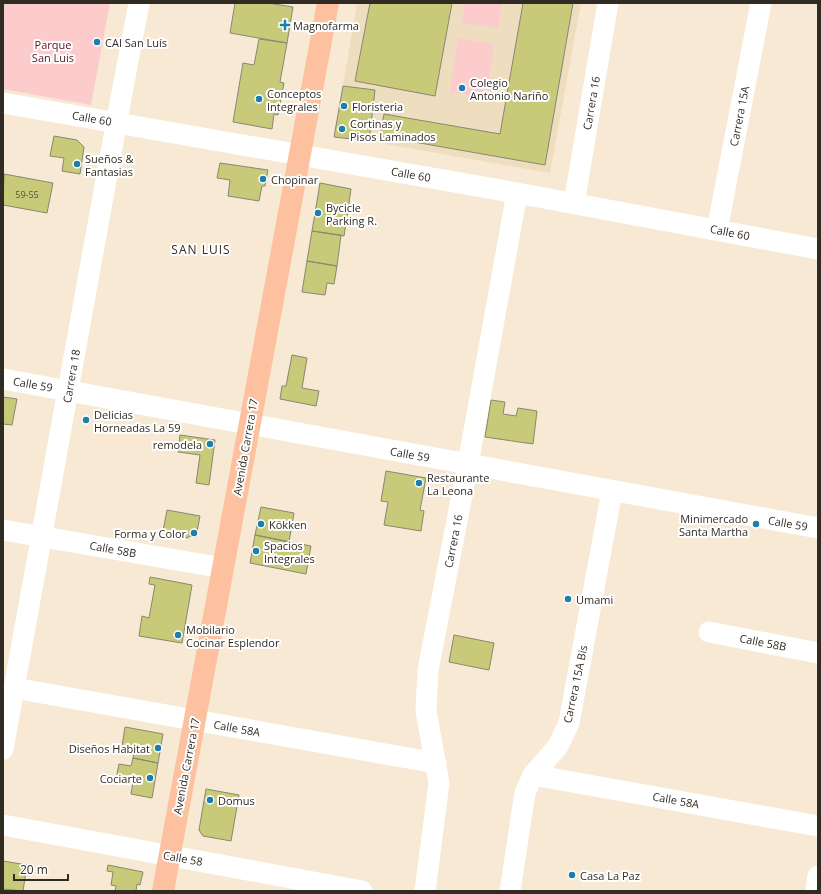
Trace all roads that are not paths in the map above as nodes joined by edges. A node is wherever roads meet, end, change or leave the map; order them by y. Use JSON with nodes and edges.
{"nodes":[{"id":1,"x":139,"y":3,"type":"edge"},
{"id":2,"x":328,"y":3,"type":"edge"},
{"id":3,"x":608,"y":3,"type":"edge"},
{"id":4,"x":761,"y":3,"type":"edge"},
{"id":5,"x":3,"y":103,"type":"edge"},
{"id":6,"x":117,"y":123,"type":"junction"},
{"id":7,"x":299,"y":155,"type":"junction"},
{"id":8,"x":517,"y":193,"type":"junction"},
{"id":9,"x":574,"y":203,"type":"junction"},
{"id":10,"x":717,"y":230,"type":"junction"},
{"id":11,"x":818,"y":249,"type":"edge"},
{"id":12,"x":3,"y":379,"type":"edge"},
{"id":13,"x":68,"y":391,"type":"junction"},
{"id":14,"x":249,"y":424,"type":"junction"},
{"id":15,"x":468,"y":464,"type":"junction"},
{"id":16,"x":612,"y":491,"type":"junction"},
{"id":17,"x":818,"y":528,"type":"edge"},
{"id":18,"x":3,"y":530,"type":"edge"},
{"id":19,"x":42,"y":537,"type":"junction"},
{"id":20,"x":223,"y":568,"type":"junction"},
{"id":21,"x":709,"y":632,"type":"dead end"},
{"id":22,"x":818,"y":653,"type":"edge"},
{"id":23,"x":14,"y":688,"type":"junction"},
{"id":24,"x":195,"y":720,"type":"junction"},
{"id":25,"x":3,"y":749,"type":"edge"},
{"id":26,"x":436,"y":763,"type":"junction"},
{"id":27,"x":533,"y":775,"type":"junction"},
{"id":28,"x":3,"y":825,"type":"edge"},
{"id":29,"x":818,"y":826,"type":"edge"},
{"id":30,"x":170,"y":856,"type":"junction"},
{"id":31,"x":818,"y":876,"type":"edge"},
{"id":32,"x":321,"y":887,"type":"edge"},
{"id":33,"x":163,"y":891,"type":"edge"},
{"id":34,"x":362,"y":891,"type":"edge"},
{"id":35,"x":425,"y":891,"type":"edge"},
{"id":36,"x":510,"y":891,"type":"edge"},
{"id":37,"x":816,"y":891,"type":"edge"}],
"edges":[{"from":1,"to":6,"type":"street","name":"Carrera 18"},
{"from":2,"to":7,"type":"main road","name":"Avenida Carrera 17"},
{"from":3,"to":9,"type":"street","name":"Carrera 16"},
{"from":4,"to":10,"type":"street","name":"Carrera 15A"},
{"from":5,"to":6,"type":"street","name":"Calle 60"},
{"from":6,"to":7,"type":"street","name":"Calle 60"},
{"from":6,"to":13,"type":"street","name":"Carrera 18"},
{"from":7,"to":8,"type":"street","name":"Calle 60"},
{"from":7,"to":14,"type":"main road","name":"Avenida Carrera 17"},
{"from":8,"to":9,"type":"street","name":"Calle 60"},
{"from":8,"to":15,"type":"street","name":"Carrera 16"},
{"from":9,"to":10,"type":"street","name":"Calle 60"},
{"from":10,"to":11,"type":"street","name":"Calle 60"},
{"from":12,"to":13,"type":"street","name":"Calle 59"},
{"from":13,"to":14,"type":"street","name":"Calle 59"},
{"from":13,"to":19,"type":"street","name":"Carrera 18"},
{"from":14,"to":15,"type":"street","name":"Calle 59"},
{"from":14,"to":20,"type":"main road","name":"Avenida Carrera 17"},
{"from":15,"to":16,"type":"street","name":"Calle 59"},
{"from":15,"to":26,"type":"street","name":"Carrera 16"},
{"from":16,"to":17,"type":"street","name":"Calle 59"},
{"from":16,"to":27,"type":"street","name":"Carrera 15A Bis"},
{"from":18,"to":19,"type":"street","name":"Calle 58B"},
{"from":19,"to":20,"type":"street","name":"Calle 58B"},
{"from":19,"to":23,"type":"street","name":"Carrera 18"},
{"from":20,"to":24,"type":"main road","name":"Avenida Carrera 17"},
{"from":21,"to":22,"type":"street","name":"Calle 58B"},
{"from":23,"to":24,"type":"street","name":"Calle 58A"},
{"from":23,"to":25,"type":"street","name":"Carrera 18"},
{"from":24,"to":26,"type":"street","name":"Calle 58A"},
{"from":24,"to":30,"type":"main road","name":"Avenida Carrera 17"},
{"from":26,"to":35,"type":"street","name":"Carrera 16"},
{"from":27,"to":29,"type":"street","name":"Calle 58A"},
{"from":27,"to":36,"type":"street","name":"Carrera 15A Bis"},
{"from":28,"to":30,"type":"street","name":"Calle 58"},
{"from":30,"to":32,"type":"street","name":"Calle 58"},
{"from":30,"to":33,"type":"main road","name":"Avenida Carrera 17"},
{"from":31,"to":37,"type":"street"},
{"from":32,"to":34,"type":"street","name":"Calle 58"}]}
